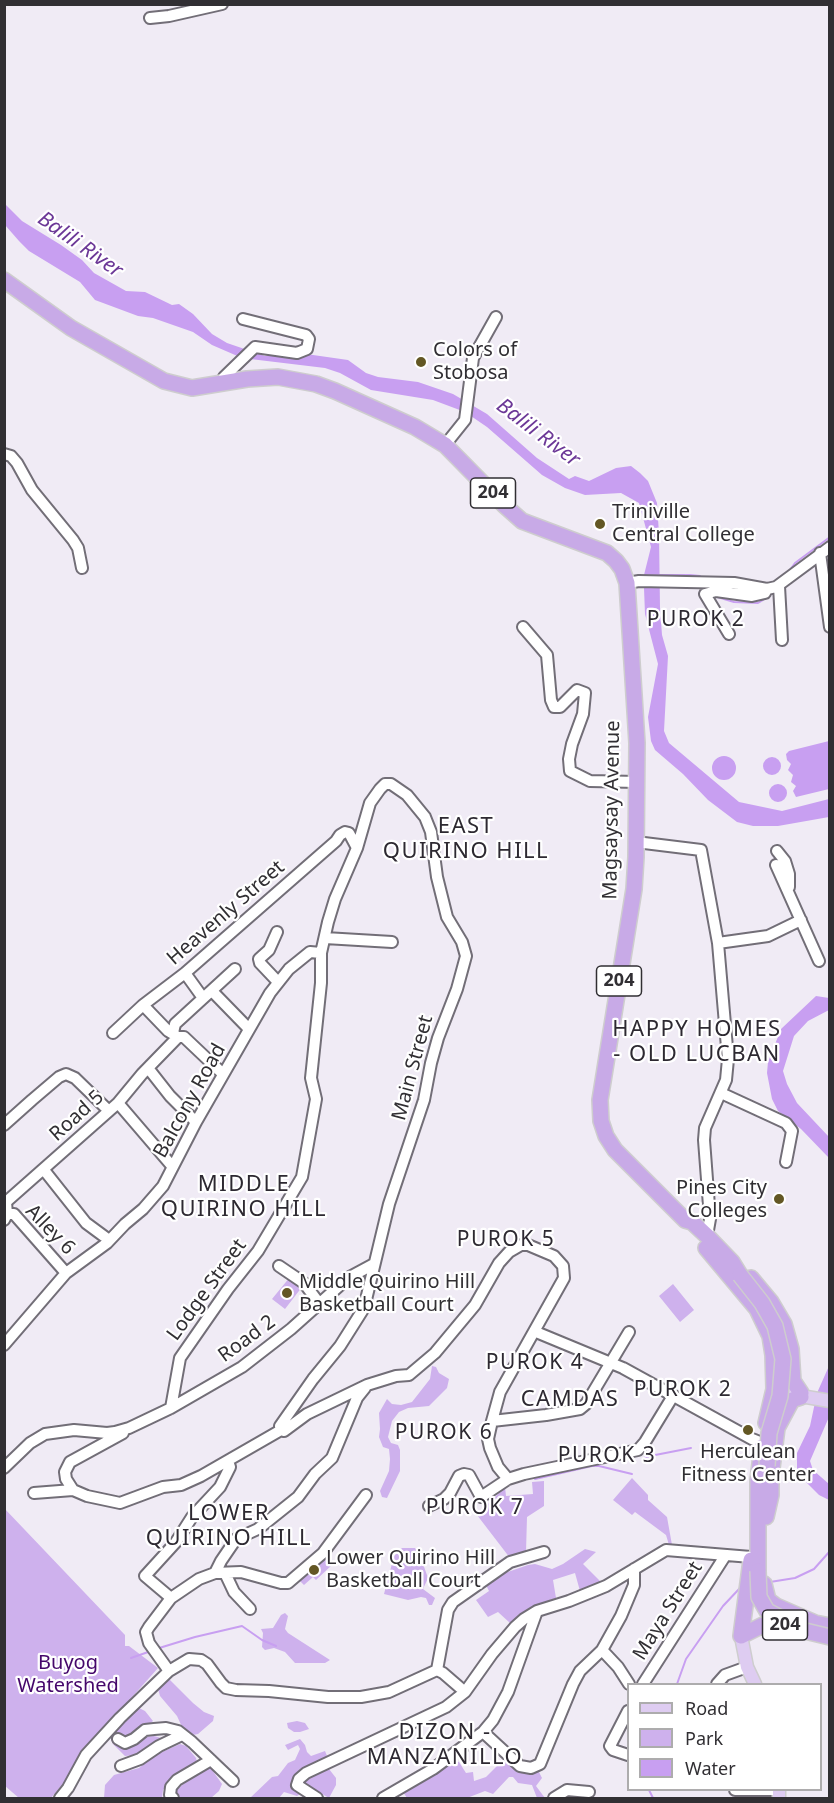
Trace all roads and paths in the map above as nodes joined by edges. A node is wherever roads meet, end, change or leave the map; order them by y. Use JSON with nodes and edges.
{"nodes":[{"id":1,"x":222,"y":4,"type":"edge"},
{"id":2,"x":197,"y":8,"type":"edge"},
{"id":3,"x":150,"y":18,"type":"dead end"},
{"id":4,"x":4,"y":280,"type":"edge"},
{"id":5,"x":496,"y":317,"type":"dead end"},
{"id":6,"x":243,"y":319,"type":"dead end"},
{"id":7,"x":222,"y":384,"type":"junction"},
{"id":8,"x":445,"y":445,"type":"junction"},
{"id":9,"x":4,"y":454,"type":"edge"},
{"id":10,"x":825,"y":550,"type":"edge"},
{"id":11,"x":82,"y":568,"type":"dead end"},
{"id":12,"x":627,"y":583,"type":"junction"},
{"id":13,"x":780,"y":586,"type":"junction"},
{"id":14,"x":767,"y":588,"type":"junction"},
{"id":15,"x":523,"y":627,"type":"dead end"},
{"id":16,"x":830,"y":627,"type":"edge"},
{"id":17,"x":729,"y":634,"type":"dead end"},
{"id":18,"x":782,"y":640,"type":"dead end"},
{"id":19,"x":637,"y":782,"type":"junction"},
{"id":20,"x":636,"y":842,"type":"junction"},
{"id":21,"x":357,"y":848,"type":"junction"},
{"id":22,"x":777,"y":851,"type":"dead end"},
{"id":23,"x":776,"y":865,"type":"dead end"},
{"id":24,"x":789,"y":893,"type":"junction"},
{"id":25,"x":801,"y":920,"type":"junction"},
{"id":26,"x":277,"y":932,"type":"dead end"},
{"id":27,"x":325,"y":938,"type":"junction"},
{"id":28,"x":392,"y":942,"type":"dead end"},
{"id":29,"x":718,"y":943,"type":"junction"},
{"id":30,"x":312,"y":949,"type":"junction"},
{"id":31,"x":819,"y":961,"type":"dead end"},
{"id":32,"x":235,"y":969,"type":"dead end"},
{"id":33,"x":185,"y":973,"type":"junction"},
{"id":34,"x":278,"y":982,"type":"junction"},
{"id":35,"x":207,"y":994,"type":"junction"},
{"id":36,"x":143,"y":1005,"type":"junction"},
{"id":37,"x":249,"y":1029,"type":"junction"},
{"id":38,"x":113,"y":1033,"type":"dead end"},
{"id":39,"x":176,"y":1035,"type":"junction"},
{"id":40,"x":148,"y":1068,"type":"junction"},
{"id":41,"x":223,"y":1074,"type":"junction"},
{"id":42,"x":721,"y":1094,"type":"junction"},
{"id":43,"x":118,"y":1103,"type":"junction"},
{"id":44,"x":109,"y":1111,"type":"junction"},
{"id":45,"x":196,"y":1122,"type":"junction"},
{"id":46,"x":4,"y":1125,"type":"edge"},
{"id":47,"x":786,"y":1162,"type":"dead end"},
{"id":48,"x":172,"y":1166,"type":"junction"},
{"id":49,"x":44,"y":1170,"type":"junction"},
{"id":50,"x":6,"y":1217,"type":"edge"},
{"id":51,"x":685,"y":1220,"type":"junction"},
{"id":52,"x":707,"y":1236,"type":"junction"},
{"id":53,"x":110,"y":1240,"type":"junction"},
{"id":54,"x":374,"y":1264,"type":"junction"},
{"id":55,"x":279,"y":1266,"type":"dead end"},
{"id":56,"x":738,"y":1272,"type":"junction"},
{"id":57,"x":66,"y":1273,"type":"junction"},
{"id":58,"x":319,"y":1303,"type":"junction"},
{"id":59,"x":536,"y":1332,"type":"junction"},
{"id":60,"x":629,"y":1332,"type":"dead end"},
{"id":61,"x":4,"y":1345,"type":"edge"},
{"id":62,"x":612,"y":1362,"type":"junction"},
{"id":63,"x":367,"y":1385,"type":"junction"},
{"id":64,"x":791,"y":1391,"type":"junction"},
{"id":65,"x":673,"y":1396,"type":"junction"},
{"id":66,"x":830,"y":1401,"type":"edge"},
{"id":67,"x":171,"y":1408,"type":"junction"},
{"id":68,"x":492,"y":1421,"type":"junction"},
{"id":69,"x":129,"y":1428,"type":"junction"},
{"id":70,"x":281,"y":1430,"type":"junction"},
{"id":71,"x":762,"y":1443,"type":"junction"},
{"id":72,"x":228,"y":1461,"type":"junction"},
{"id":73,"x":4,"y":1468,"type":"edge"},
{"id":74,"x":508,"y":1479,"type":"junction"},
{"id":75,"x":761,"y":1489,"type":"junction"},
{"id":76,"x":73,"y":1490,"type":"junction"},
{"id":77,"x":33,"y":1493,"type":"dead end"},
{"id":78,"x":366,"y":1495,"type":"dead end"},
{"id":79,"x":429,"y":1506,"type":"dead end"},
{"id":80,"x":766,"y":1517,"type":"junction"},
{"id":81,"x":544,"y":1552,"type":"dead end"},
{"id":82,"x":724,"y":1556,"type":"junction"},
{"id":83,"x":756,"y":1568,"type":"junction"},
{"id":84,"x":634,"y":1569,"type":"junction"},
{"id":85,"x":220,"y":1573,"type":"junction"},
{"id":86,"x":769,"y":1596,"type":"junction"},
{"id":87,"x":171,"y":1598,"type":"junction"},
{"id":88,"x":250,"y":1609,"type":"dead end"},
{"id":89,"x":537,"y":1611,"type":"junction"},
{"id":90,"x":746,"y":1625,"type":"junction"},
{"id":91,"x":830,"y":1626,"type":"edge"},
{"id":92,"x":830,"y":1637,"type":"edge"},
{"id":93,"x":830,"y":1643,"type":"edge"},
{"id":94,"x":603,"y":1650,"type":"junction"},
{"id":95,"x":747,"y":1667,"type":"junction"},
{"id":96,"x":437,"y":1670,"type":"junction"},
{"id":97,"x":169,"y":1671,"type":"junction"},
{"id":98,"x":628,"y":1683,"type":"edge"},
{"id":99,"x":645,"y":1683,"type":"edge"},
{"id":100,"x":718,"y":1683,"type":"edge"},
{"id":101,"x":755,"y":1683,"type":"edge"},
{"id":102,"x":465,"y":1692,"type":"junction"},
{"id":103,"x":627,"y":1713,"type":"edge"},
{"id":104,"x":483,"y":1732,"type":"junction"},
{"id":105,"x":182,"y":1735,"type":"junction"},
{"id":106,"x":118,"y":1739,"type":"dead end"},
{"id":107,"x":627,"y":1755,"type":"edge"},
{"id":108,"x":211,"y":1760,"type":"junction"},
{"id":109,"x":121,"y":1766,"type":"dead end"},
{"id":110,"x":232,"y":1781,"type":"dead end"},
{"id":111,"x":750,"y":1791,"type":"edge"},
{"id":112,"x":589,"y":1792,"type":"dead end"},
{"id":113,"x":779,"y":1793,"type":"edge"},
{"id":114,"x":60,"y":1798,"type":"edge"},
{"id":115,"x":173,"y":1798,"type":"edge"},
{"id":116,"x":316,"y":1798,"type":"edge"},
{"id":117,"x":383,"y":1798,"type":"edge"},
{"id":118,"x":554,"y":1798,"type":"edge"}],
"edges":[{"from":1,"to":2,"type":"street"},
{"from":2,"to":3,"type":"street"},
{"from":4,"to":7,"type":"highway","number":"204"},
{"from":5,"to":8,"type":"street"},
{"from":6,"to":7,"type":"street"},
{"from":7,"to":8,"type":"highway","number":"204"},
{"from":8,"to":12,"type":"highway","name":"Magsaysay Avenue","number":"204"},
{"from":9,"to":11,"type":"street"},
{"from":10,"to":13,"type":"street"},
{"from":10,"to":16,"type":"street"},
{"from":12,"to":14,"type":"street"},
{"from":12,"to":19,"type":"highway","name":"Magsaysay Avenue","number":"204"},
{"from":13,"to":14,"type":"street"},
{"from":13,"to":18,"type":"street"},
{"from":14,"to":17,"type":"street"},
{"from":15,"to":19,"type":"street"},
{"from":19,"to":20,"type":"highway","name":"Magsaysay Avenue","number":"204"},
{"from":20,"to":29,"type":"street"},
{"from":20,"to":51,"type":"highway","name":"Magsaysay Avenue","number":"204"},
{"from":21,"to":27,"type":"street"},
{"from":21,"to":33,"type":"street","name":"Heavenly Street"},
{"from":21,"to":54,"type":"street","name":"Main Street"},
{"from":22,"to":24,"type":"street"},
{"from":23,"to":24,"type":"street"},
{"from":24,"to":25,"type":"street"},
{"from":25,"to":29,"type":"street"},
{"from":25,"to":31,"type":"street"},
{"from":26,"to":34,"type":"street"},
{"from":27,"to":28,"type":"street"},
{"from":27,"to":30,"type":"street"},
{"from":29,"to":42,"type":"street"},
{"from":30,"to":34,"type":"street","name":"Balcony Road"},
{"from":30,"to":67,"type":"street","name":"Lodge Street"},
{"from":32,"to":35,"type":"street","name":"Road 5"},
{"from":33,"to":35,"type":"street"},
{"from":33,"to":36,"type":"street","name":"Heavenly Street"},
{"from":34,"to":37,"type":"street","name":"Balcony Road"},
{"from":35,"to":37,"type":"street"},
{"from":35,"to":39,"type":"street","name":"Road 5"},
{"from":36,"to":38,"type":"street","name":"Heavenly Street"},
{"from":36,"to":39,"type":"street"},
{"from":37,"to":41,"type":"street","name":"Balcony Road"},
{"from":39,"to":40,"type":"street","name":"Road 5"},
{"from":39,"to":41,"type":"street"},
{"from":40,"to":43,"type":"street","name":"Road 5"},
{"from":40,"to":45,"type":"street"},
{"from":41,"to":45,"type":"street","name":"Balcony Road"},
{"from":42,"to":47,"type":"street"},
{"from":42,"to":52,"type":"street"},
{"from":43,"to":44,"type":"street","name":"Road 5"},
{"from":43,"to":48,"type":"street"},
{"from":44,"to":46,"type":"street"},
{"from":44,"to":49,"type":"street","name":"Road 5"},
{"from":45,"to":48,"type":"street","name":"Balcony Road"},
{"from":48,"to":53,"type":"street","name":"Balcony Road"},
{"from":49,"to":50,"type":"street","name":"Road 5"},
{"from":49,"to":53,"type":"street"},
{"from":50,"to":57,"type":"street","name":"Alley 6"},
{"from":51,"to":52,"type":"highway","name":"Magsaysay Avenue","number":"204"},
{"from":51,"to":64,"type":"highway","name":"Magsaysay Avenue","number":"204"},
{"from":52,"to":56,"type":"highway","name":"Magsaysay Avenue","number":"204"},
{"from":53,"to":57,"type":"street","name":"Balcony Road"},
{"from":54,"to":58,"type":"street","name":"Road 2"},
{"from":54,"to":70,"type":"street","name":"Main Street"},
{"from":55,"to":58,"type":"street"},
{"from":56,"to":64,"type":"highway","number":"204"},
{"from":56,"to":75,"type":"highway","name":"Magsaysay Avenue","number":"204","bridge":true},
{"from":57,"to":61,"type":"street","name":"Balcony Road"},
{"from":58,"to":67,"type":"street","name":"Road 2"},
{"from":59,"to":62,"type":"street"},
{"from":59,"to":63,"type":"street"},
{"from":59,"to":68,"type":"street"},
{"from":60,"to":62,"type":"street"},
{"from":62,"to":65,"type":"street"},
{"from":62,"to":68,"type":"street"},
{"from":63,"to":70,"type":"street"},
{"from":63,"to":85,"type":"street"},
{"from":64,"to":66,"type":"main road"},
{"from":64,"to":71,"type":"highway","name":"Magsaysay Avenue","number":"204"},
{"from":64,"to":80,"type":"highway","number":"204"},
{"from":65,"to":71,"type":"street"},
{"from":65,"to":74,"type":"street"},
{"from":67,"to":69,"type":"street","name":"Road 2"},
{"from":68,"to":74,"type":"street"},
{"from":69,"to":73,"type":"street"},
{"from":69,"to":76,"type":"street"},
{"from":70,"to":72,"type":"street"},
{"from":71,"to":75,"type":"highway","name":"Magsaysay Avenue","number":"204"},
{"from":72,"to":76,"type":"street"},
{"from":72,"to":87,"type":"street"},
{"from":74,"to":79,"type":"street"},
{"from":75,"to":80,"type":"highway","name":"Magsaysay Avenue","number":"204"},
{"from":75,"to":83,"type":"highway","number":"204"},
{"from":75,"to":92,"type":"highway","name":"Magsaysay Avenue","number":"204","bridge":true},
{"from":76,"to":77,"type":"street"},
{"from":78,"to":85,"type":"street"},
{"from":80,"to":83,"type":"highway","name":"Magsaysay Avenue","number":"204"},
{"from":81,"to":96,"type":"street"},
{"from":82,"to":83,"type":"street"},
{"from":82,"to":84,"type":"street"},
{"from":82,"to":99,"type":"street","name":"Maya Street"},
{"from":83,"to":86,"type":"highway","name":"Magsaysay Avenue","number":"204"},
{"from":83,"to":90,"type":"highway","number":"204"},
{"from":84,"to":89,"type":"street"},
{"from":84,"to":94,"type":"street"},
{"from":85,"to":87,"type":"street"},
{"from":85,"to":88,"type":"street"},
{"from":86,"to":90,"type":"highway"},
{"from":86,"to":91,"type":"highway","number":"204"},
{"from":87,"to":97,"type":"street"},
{"from":89,"to":102,"type":"street"},
{"from":89,"to":104,"type":"street"},
{"from":90,"to":93,"type":"highway","number":"204"},
{"from":90,"to":95,"type":"main road"},
{"from":94,"to":98,"type":"street"},
{"from":94,"to":104,"type":"street"},
{"from":95,"to":100,"type":"street"},
{"from":95,"to":101,"type":"main road"},
{"from":96,"to":97,"type":"street"},
{"from":96,"to":102,"type":"street"},
{"from":97,"to":114,"type":"street"},
{"from":102,"to":116,"type":"street"},
{"from":103,"to":107,"type":"street"},
{"from":104,"to":117,"type":"street"},
{"from":105,"to":106,"type":"street"},
{"from":105,"to":108,"type":"street"},
{"from":105,"to":109,"type":"street"},
{"from":108,"to":110,"type":"street"},
{"from":108,"to":115,"type":"street"},
{"from":111,"to":113,"type":"street"},
{"from":112,"to":118,"type":"street"}]}
